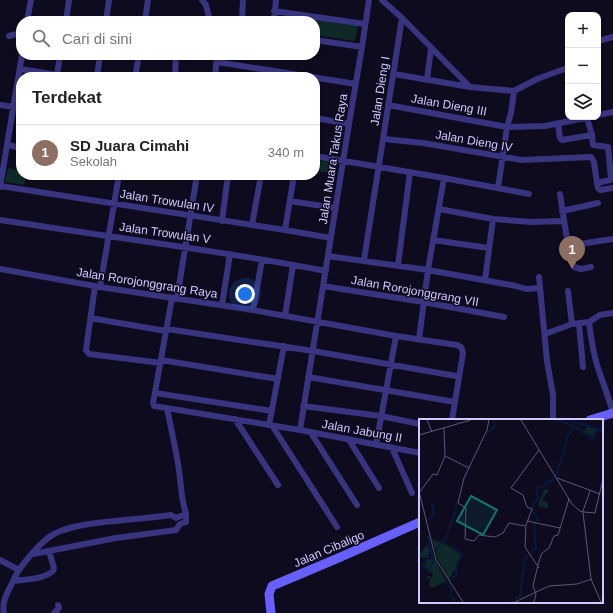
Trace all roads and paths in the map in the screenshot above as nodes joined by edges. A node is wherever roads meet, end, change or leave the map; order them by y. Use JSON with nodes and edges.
{"nodes":[{"id":1,"x":31,"y":0,"type":"edge"},
{"id":2,"x":69,"y":0,"type":"edge"},
{"id":3,"x":109,"y":0,"type":"edge"},
{"id":4,"x":148,"y":0,"type":"edge"},
{"id":5,"x":202,"y":0,"type":"edge"},
{"id":6,"x":243,"y":0,"type":"edge"},
{"id":7,"x":276,"y":0,"type":"edge"},
{"id":8,"x":369,"y":0,"type":"edge"},
{"id":9,"x":382,"y":0,"type":"edge"},
{"id":10,"x":274,"y":11,"type":"junction"},
{"id":11,"x":28,"y":16,"type":"edge"},
{"id":12,"x":67,"y":16,"type":"edge"},
{"id":13,"x":107,"y":16,"type":"edge"},
{"id":14,"x":146,"y":16,"type":"edge"},
{"id":15,"x":209,"y":16,"type":"edge"},
{"id":16,"x":242,"y":16,"type":"edge"},
{"id":17,"x":274,"y":16,"type":"edge"},
{"id":18,"x":309,"y":16,"type":"edge"},
{"id":19,"x":320,"y":18,"type":"edge"},
{"id":20,"x":402,"y":18,"type":"junction"},
{"id":21,"x":365,"y":24,"type":"junction"},
{"id":22,"x":16,"y":34,"type":"edge"},
{"id":23,"x":9,"y":36,"type":"dead end"},
{"id":24,"x":613,"y":37,"type":"edge"},
{"id":25,"x":601,"y":40,"type":"edge"},
{"id":26,"x":320,"y":41,"type":"edge"},
{"id":27,"x":362,"y":47,"type":"junction"},
{"id":28,"x":431,"y":48,"type":"junction"},
{"id":29,"x":21,"y":60,"type":"edge"},
{"id":30,"x":59,"y":60,"type":"edge"},
{"id":31,"x":99,"y":60,"type":"edge"},
{"id":32,"x":138,"y":60,"type":"edge"},
{"id":33,"x":176,"y":60,"type":"edge"},
{"id":34,"x":217,"y":60,"type":"edge"},
{"id":35,"x":232,"y":60,"type":"edge"},
{"id":36,"x":20,"y":69,"type":"junction"},
{"id":37,"x":565,"y":69,"type":"edge"},
{"id":38,"x":19,"y":72,"type":"edge"},
{"id":39,"x":38,"y":72,"type":"edge"},
{"id":40,"x":57,"y":72,"type":"edge"},
{"id":41,"x":98,"y":72,"type":"edge"},
{"id":42,"x":136,"y":72,"type":"edge"},
{"id":43,"x":175,"y":72,"type":"edge"},
{"id":44,"x":216,"y":72,"type":"edge"},
{"id":45,"x":294,"y":72,"type":"edge"},
{"id":46,"x":394,"y":74,"type":"junction"},
{"id":47,"x":320,"y":77,"type":"edge"},
{"id":48,"x":426,"y":80,"type":"junction"},
{"id":49,"x":356,"y":84,"type":"junction"},
{"id":50,"x":470,"y":87,"type":"junction"},
{"id":51,"x":16,"y":91,"type":"edge"},
{"id":52,"x":514,"y":91,"type":"junction"},
{"id":53,"x":0,"y":105,"type":"edge"},
{"id":54,"x":388,"y":105,"type":"junction"},
{"id":55,"x":13,"y":107,"type":"junction"},
{"id":56,"x":16,"y":107,"type":"edge"},
{"id":57,"x":613,"y":112,"type":"edge"},
{"id":58,"x":601,"y":114,"type":"edge"},
{"id":59,"x":320,"y":119,"type":"edge"},
{"id":60,"x":574,"y":120,"type":"edge"},
{"id":61,"x":590,"y":120,"type":"edge"},
{"id":62,"x":558,"y":123,"type":"junction"},
{"id":63,"x":349,"y":124,"type":"junction"},
{"id":64,"x":507,"y":127,"type":"junction"},
{"id":65,"x":592,"y":135,"type":"junction"},
{"id":66,"x":384,"y":139,"type":"junction"},
{"id":67,"x":8,"y":146,"type":"junction"},
{"id":68,"x":16,"y":147,"type":"edge"},
{"id":69,"x":320,"y":157,"type":"edge"},
{"id":70,"x":503,"y":158,"type":"junction"},
{"id":71,"x":343,"y":160,"type":"junction"},
{"id":72,"x":379,"y":166,"type":"junction"},
{"id":73,"x":410,"y":172,"type":"junction"},
{"id":74,"x":444,"y":178,"type":"junction"},
{"id":75,"x":118,"y":180,"type":"edge"},
{"id":76,"x":195,"y":180,"type":"edge"},
{"id":77,"x":227,"y":180,"type":"edge"},
{"id":78,"x":260,"y":180,"type":"edge"},
{"id":79,"x":293,"y":180,"type":"edge"},
{"id":80,"x":597,"y":183,"type":"junction"},
{"id":81,"x":0,"y":187,"type":"edge"},
{"id":82,"x":498,"y":188,"type":"junction"},
{"id":83,"x":613,"y":188,"type":"edge"},
{"id":84,"x":529,"y":194,"type":"dead end"},
{"id":85,"x":560,"y":194,"type":"dead end"},
{"id":86,"x":290,"y":201,"type":"junction"},
{"id":87,"x":598,"y":203,"type":"dead end"},
{"id":88,"x":115,"y":204,"type":"junction"},
{"id":89,"x":335,"y":208,"type":"junction"},
{"id":90,"x":439,"y":210,"type":"junction"},
{"id":91,"x":562,"y":211,"type":"junction"},
{"id":92,"x":191,"y":215,"type":"junction"},
{"id":93,"x":494,"y":219,"type":"junction"},
{"id":94,"x":0,"y":220,"type":"edge"},
{"id":95,"x":222,"y":221,"type":"junction"},
{"id":96,"x":564,"y":221,"type":"junction"},
{"id":97,"x":252,"y":225,"type":"junction"},
{"id":98,"x":286,"y":230,"type":"junction"},
{"id":99,"x":109,"y":237,"type":"junction"},
{"id":100,"x":331,"y":238,"type":"junction"},
{"id":101,"x":613,"y":239,"type":"edge"},
{"id":102,"x":434,"y":240,"type":"junction"},
{"id":103,"x":570,"y":244,"type":"junction"},
{"id":104,"x":185,"y":246,"type":"junction"},
{"id":105,"x":489,"y":248,"type":"junction"},
{"id":106,"x":230,"y":254,"type":"junction"},
{"id":107,"x":328,"y":256,"type":"junction"},
{"id":108,"x":262,"y":260,"type":"junction"},
{"id":109,"x":364,"y":260,"type":"junction"},
{"id":110,"x":293,"y":265,"type":"junction"},
{"id":111,"x":398,"y":266,"type":"junction"},
{"id":112,"x":591,"y":268,"type":"dead end"},
{"id":113,"x":0,"y":269,"type":"edge"},
{"id":114,"x":428,"y":270,"type":"junction"},
{"id":115,"x":326,"y":271,"type":"junction"},
{"id":116,"x":539,"y":277,"type":"dead end"},
{"id":117,"x":485,"y":280,"type":"junction"},
{"id":118,"x":323,"y":286,"type":"junction"},
{"id":119,"x":97,"y":287,"type":"junction"},
{"id":120,"x":540,"y":288,"type":"junction"},
{"id":121,"x":568,"y":291,"type":"dead end"},
{"id":122,"x":174,"y":298,"type":"junction"},
{"id":123,"x":423,"y":302,"type":"junction"},
{"id":124,"x":222,"y":305,"type":"junction"},
{"id":125,"x":253,"y":310,"type":"junction"},
{"id":126,"x":613,"y":313,"type":"edge"},
{"id":127,"x":285,"y":316,"type":"junction"},
{"id":128,"x":90,"y":318,"type":"junction"},
{"id":129,"x":504,"y":318,"type":"dead end"},
{"id":130,"x":318,"y":321,"type":"junction"},
{"id":131,"x":589,"y":322,"type":"junction"},
{"id":132,"x":572,"y":324,"type":"junction"},
{"id":133,"x":579,"y":324,"type":"junction"},
{"id":134,"x":167,"y":330,"type":"junction"},
{"id":135,"x":545,"y":334,"type":"junction"},
{"id":136,"x":396,"y":336,"type":"junction"},
{"id":137,"x":419,"y":339,"type":"junction"},
{"id":138,"x":284,"y":346,"type":"junction"},
{"id":139,"x":313,"y":351,"type":"junction"},
{"id":140,"x":161,"y":361,"type":"junction"},
{"id":141,"x":391,"y":365,"type":"junction"},
{"id":142,"x":583,"y":367,"type":"dead end"},
{"id":143,"x":456,"y":376,"type":"dead end"},
{"id":144,"x":308,"y":377,"type":"junction"},
{"id":145,"x":278,"y":379,"type":"junction"},
{"id":146,"x":386,"y":390,"type":"junction"},
{"id":147,"x":155,"y":393,"type":"junction"},
{"id":148,"x":455,"y":402,"type":"junction"},
{"id":149,"x":303,"y":406,"type":"junction"},
{"id":150,"x":167,"y":408,"type":"junction"},
{"id":151,"x":272,"y":412,"type":"junction"},
{"id":152,"x":613,"y":413,"type":"edge"},
{"id":153,"x":381,"y":416,"type":"junction"},
{"id":154,"x":235,"y":419,"type":"junction"},
{"id":155,"x":453,"y":419,"type":"edge"},
{"id":156,"x":553,"y":419,"type":"edge"},
{"id":157,"x":593,"y":419,"type":"edge"},
{"id":158,"x":419,"y":424,"type":"edge"},
{"id":159,"x":271,"y":426,"type":"junction"},
{"id":160,"x":300,"y":430,"type":"junction"},
{"id":161,"x":311,"y":433,"type":"junction"},
{"id":162,"x":349,"y":440,"type":"junction"},
{"id":163,"x":376,"y":445,"type":"junction"},
{"id":164,"x":392,"y":448,"type":"junction"},
{"id":165,"x":419,"y":453,"type":"edge"},
{"id":166,"x":278,"y":486,"type":"dead end"},
{"id":167,"x":379,"y":488,"type":"dead end"},
{"id":168,"x":412,"y":493,"type":"dead end"},
{"id":169,"x":357,"y":505,"type":"dead end"},
{"id":170,"x":186,"y":514,"type":"junction"},
{"id":171,"x":419,"y":522,"type":"edge"},
{"id":172,"x":337,"y":527,"type":"dead end"},
{"id":173,"x":48,"y":538,"type":"junction"},
{"id":174,"x":52,"y":550,"type":"junction"},
{"id":175,"x":31,"y":555,"type":"junction"},
{"id":176,"x":0,"y":560,"type":"edge"},
{"id":177,"x":19,"y":570,"type":"junction"},
{"id":178,"x":13,"y":581,"type":"junction"},
{"id":179,"x":58,"y":605,"type":"dead end"},
{"id":180,"x":1,"y":606,"type":"edge"},
{"id":181,"x":4,"y":613,"type":"edge"},
{"id":182,"x":54,"y":613,"type":"edge"},
{"id":183,"x":271,"y":613,"type":"edge"}],
"edges":[{"from":1,"to":11,"type":"street"},
{"from":2,"to":12,"type":"street"},
{"from":3,"to":13,"type":"street"},
{"from":4,"to":14,"type":"street"},
{"from":5,"to":15,"type":"street"},
{"from":6,"to":16,"type":"street"},
{"from":7,"to":10,"type":"street"},
{"from":8,"to":21,"type":"street","name":"Jalan Muara Takus Raya"},
{"from":9,"to":20,"type":"street"},
{"from":10,"to":17,"type":"street"},
{"from":10,"to":18,"type":"street"},
{"from":19,"to":21,"type":"street"},
{"from":20,"to":28,"type":"street"},
{"from":20,"to":46,"type":"street","name":"Jalan Dieng I"},
{"from":21,"to":27,"type":"street","name":"Jalan Muara Takus Raya"},
{"from":22,"to":23,"type":"street"},
{"from":24,"to":25,"type":"street"},
{"from":26,"to":27,"type":"street"},
{"from":27,"to":49,"type":"street","name":"Jalan Muara Takus Raya"},
{"from":28,"to":48,"type":"street"},
{"from":28,"to":50,"type":"street"},
{"from":29,"to":36,"type":"street"},
{"from":30,"to":40,"type":"street"},
{"from":31,"to":41,"type":"street"},
{"from":32,"to":42,"type":"street"},
{"from":33,"to":43,"type":"street"},
{"from":34,"to":44,"type":"street"},
{"from":35,"to":45,"type":"street"},
{"from":36,"to":38,"type":"street"},
{"from":36,"to":39,"type":"street"},
{"from":37,"to":52,"type":"street"},
{"from":46,"to":48,"type":"street"},
{"from":46,"to":54,"type":"street","name":"Jalan Dieng I"},
{"from":47,"to":49,"type":"street"},
{"from":48,"to":50,"type":"street"},
{"from":49,"to":63,"type":"street","name":"Jalan Muara Takus Raya"},
{"from":50,"to":52,"type":"street"},
{"from":51,"to":55,"type":"street"},
{"from":52,"to":64,"type":"street"},
{"from":53,"to":55,"type":"street"},
{"from":54,"to":64,"type":"street","name":"Jalan Dieng III"},
{"from":54,"to":66,"type":"street","name":"Jalan Dieng I"},
{"from":55,"to":56,"type":"street"},
{"from":55,"to":67,"type":"street"},
{"from":57,"to":58,"type":"street"},
{"from":59,"to":63,"type":"street"},
{"from":60,"to":62,"type":"street","name":"Jalan Dieng III"},
{"from":61,"to":65,"type":"street"},
{"from":62,"to":64,"type":"street","name":"Jalan Dieng III"},
{"from":62,"to":65,"type":"street"},
{"from":63,"to":71,"type":"street","name":"Jalan Muara Takus Raya"},
{"from":64,"to":70,"type":"street"},
{"from":65,"to":80,"type":"street"},
{"from":66,"to":70,"type":"street","name":"Jalan Dieng IV"},
{"from":66,"to":72,"type":"street","name":"Jalan Dieng I"},
{"from":67,"to":68,"type":"street"},
{"from":67,"to":81,"type":"street"},
{"from":69,"to":71,"type":"street"},
{"from":70,"to":80,"type":"street","name":"Jalan Dieng IV"},
{"from":70,"to":82,"type":"street"},
{"from":71,"to":72,"type":"street"},
{"from":71,"to":89,"type":"street","name":"Jalan Muara Takus Raya"},
{"from":72,"to":73,"type":"street"},
{"from":72,"to":109,"type":"street","name":"Jalan Dieng I"},
{"from":73,"to":74,"type":"street"},
{"from":73,"to":111,"type":"street"},
{"from":74,"to":82,"type":"street"},
{"from":74,"to":90,"type":"street"},
{"from":75,"to":88,"type":"street"},
{"from":76,"to":92,"type":"street"},
{"from":77,"to":95,"type":"street"},
{"from":78,"to":97,"type":"street"},
{"from":79,"to":86,"type":"street"},
{"from":80,"to":83,"type":"street"},
{"from":81,"to":88,"type":"street","name":"Jalan Trowulan IV"},
{"from":82,"to":84,"type":"street"},
{"from":85,"to":91,"type":"street"},
{"from":86,"to":89,"type":"street"},
{"from":86,"to":98,"type":"street"},
{"from":87,"to":91,"type":"street"},
{"from":88,"to":92,"type":"street","name":"Jalan Trowulan IV"},
{"from":88,"to":99,"type":"street"},
{"from":89,"to":100,"type":"street","name":"Jalan Muara Takus Raya"},
{"from":90,"to":93,"type":"street"},
{"from":90,"to":102,"type":"street"},
{"from":91,"to":96,"type":"street"},
{"from":92,"to":95,"type":"street","name":"Jalan Trowulan IV"},
{"from":92,"to":104,"type":"street"},
{"from":93,"to":96,"type":"street"},
{"from":93,"to":105,"type":"street"},
{"from":94,"to":99,"type":"street","name":"Jalan Trowulan V"},
{"from":95,"to":97,"type":"street","name":"Jalan Trowulan IV"},
{"from":96,"to":103,"type":"street"},
{"from":97,"to":98,"type":"street","name":"Jalan Trowulan IV"},
{"from":98,"to":100,"type":"street","name":"Jalan Trowulan IV"},
{"from":99,"to":104,"type":"street","name":"Jalan Trowulan V"},
{"from":99,"to":119,"type":"street"},
{"from":100,"to":107,"type":"street","name":"Jalan Muara Takus Raya"},
{"from":101,"to":103,"type":"street"},
{"from":102,"to":105,"type":"street"},
{"from":102,"to":114,"type":"street"},
{"from":103,"to":112,"type":"street"},
{"from":104,"to":106,"type":"street","name":"Jalan Trowulan V"},
{"from":104,"to":122,"type":"street"},
{"from":105,"to":117,"type":"street"},
{"from":106,"to":108,"type":"street","name":"Jalan Trowulan V"},
{"from":106,"to":124,"type":"street"},
{"from":107,"to":109,"type":"street"},
{"from":107,"to":115,"type":"street","name":"Jalan Muara Takus Raya"},
{"from":108,"to":110,"type":"street","name":"Jalan Trowulan V"},
{"from":108,"to":125,"type":"street"},
{"from":109,"to":111,"type":"street"},
{"from":110,"to":115,"type":"street","name":"Jalan Trowulan V"},
{"from":110,"to":127,"type":"street"},
{"from":111,"to":114,"type":"street"},
{"from":113,"to":119,"type":"street","name":"Jalan Rorojonggrang Raya"},
{"from":114,"to":117,"type":"street"},
{"from":114,"to":123,"type":"street"},
{"from":115,"to":118,"type":"street","name":"Jalan Muara Takus Raya"},
{"from":116,"to":120,"type":"street"},
{"from":117,"to":120,"type":"street"},
{"from":118,"to":123,"type":"street","name":"Jalan Rorojonggrang VII"},
{"from":118,"to":130,"type":"street","name":"Jalan Muara Takus Raya"},
{"from":119,"to":122,"type":"street","name":"Jalan Rorojonggrang Raya"},
{"from":119,"to":128,"type":"street"},
{"from":120,"to":135,"type":"street"},
{"from":121,"to":132,"type":"street"},
{"from":122,"to":124,"type":"street","name":"Jalan Rorojonggrang Raya"},
{"from":122,"to":134,"type":"street"},
{"from":123,"to":129,"type":"street","name":"Jalan Rorojonggrang VII"},
{"from":123,"to":137,"type":"street"},
{"from":124,"to":125,"type":"street","name":"Jalan Rorojonggrang Raya"},
{"from":125,"to":127,"type":"street","name":"Jalan Rorojonggrang Raya"},
{"from":126,"to":131,"type":"street"},
{"from":127,"to":130,"type":"street","name":"Jalan Rorojonggrang Raya"},
{"from":128,"to":134,"type":"street"},
{"from":128,"to":140,"type":"street"},
{"from":130,"to":136,"type":"street","name":"Jalan Rorojonggrang Raya"},
{"from":130,"to":139,"type":"street","name":"Jalan Muara Takus Raya"},
{"from":131,"to":133,"type":"street"},
{"from":131,"to":152,"type":"street"},
{"from":132,"to":133,"type":"street"},
{"from":132,"to":135,"type":"street"},
{"from":133,"to":142,"type":"street"},
{"from":134,"to":138,"type":"street"},
{"from":134,"to":140,"type":"street"},
{"from":135,"to":156,"type":"street"},
{"from":136,"to":137,"type":"street","name":"Jalan Rorojonggrang Raya"},
{"from":136,"to":141,"type":"street"},
{"from":137,"to":148,"type":"street","name":"Jalan Rorojonggrang Raya"},
{"from":138,"to":139,"type":"street"},
{"from":138,"to":145,"type":"street"},
{"from":139,"to":141,"type":"street"},
{"from":139,"to":144,"type":"street","name":"Jalan Muara Takus Raya"},
{"from":140,"to":145,"type":"street"},
{"from":140,"to":147,"type":"street"},
{"from":141,"to":143,"type":"street"},
{"from":141,"to":146,"type":"street"},
{"from":144,"to":146,"type":"street"},
{"from":144,"to":149,"type":"street","name":"Jalan Muara Takus Raya"},
{"from":145,"to":151,"type":"street"},
{"from":146,"to":148,"type":"street"},
{"from":146,"to":153,"type":"street"},
{"from":147,"to":150,"type":"street"},
{"from":147,"to":151,"type":"street"},
{"from":148,"to":155,"type":"street"},
{"from":149,"to":153,"type":"street"},
{"from":149,"to":160,"type":"street","name":"Jalan Muara Takus Raya"},
{"from":150,"to":154,"type":"street","name":"Jalan Jabung II"},
{"from":150,"to":170,"type":"street"},
{"from":151,"to":159,"type":"street"},
{"from":152,"to":157,"type":"main road"},
{"from":153,"to":158,"type":"street"},
{"from":153,"to":163,"type":"street"},
{"from":154,"to":159,"type":"street","name":"Jalan Jabung II"},
{"from":154,"to":166,"type":"street"},
{"from":159,"to":160,"type":"street","name":"Jalan Jabung II"},
{"from":159,"to":172,"type":"street"},
{"from":160,"to":161,"type":"street","name":"Jalan Jabung II"},
{"from":161,"to":162,"type":"street","name":"Jalan Jabung II"},
{"from":161,"to":169,"type":"street"},
{"from":162,"to":163,"type":"street","name":"Jalan Jabung II"},
{"from":162,"to":167,"type":"street"},
{"from":163,"to":164,"type":"street","name":"Jalan Jabung II"},
{"from":164,"to":165,"type":"street","name":"Jalan Jabung II"},
{"from":164,"to":168,"type":"street"},
{"from":170,"to":173,"type":"street"},
{"from":170,"to":174,"type":"street"},
{"from":171,"to":183,"type":"main road","name":"Jalan Cibaligo"},
{"from":173,"to":174,"type":"street"},
{"from":173,"to":175,"type":"street"},
{"from":174,"to":175,"type":"street"},
{"from":174,"to":178,"type":"street"},
{"from":175,"to":177,"type":"street"},
{"from":176,"to":177,"type":"street"},
{"from":177,"to":178,"type":"street"},
{"from":178,"to":180,"type":"street"},
{"from":179,"to":182,"type":"street"},
{"from":180,"to":181,"type":"street"}]}
